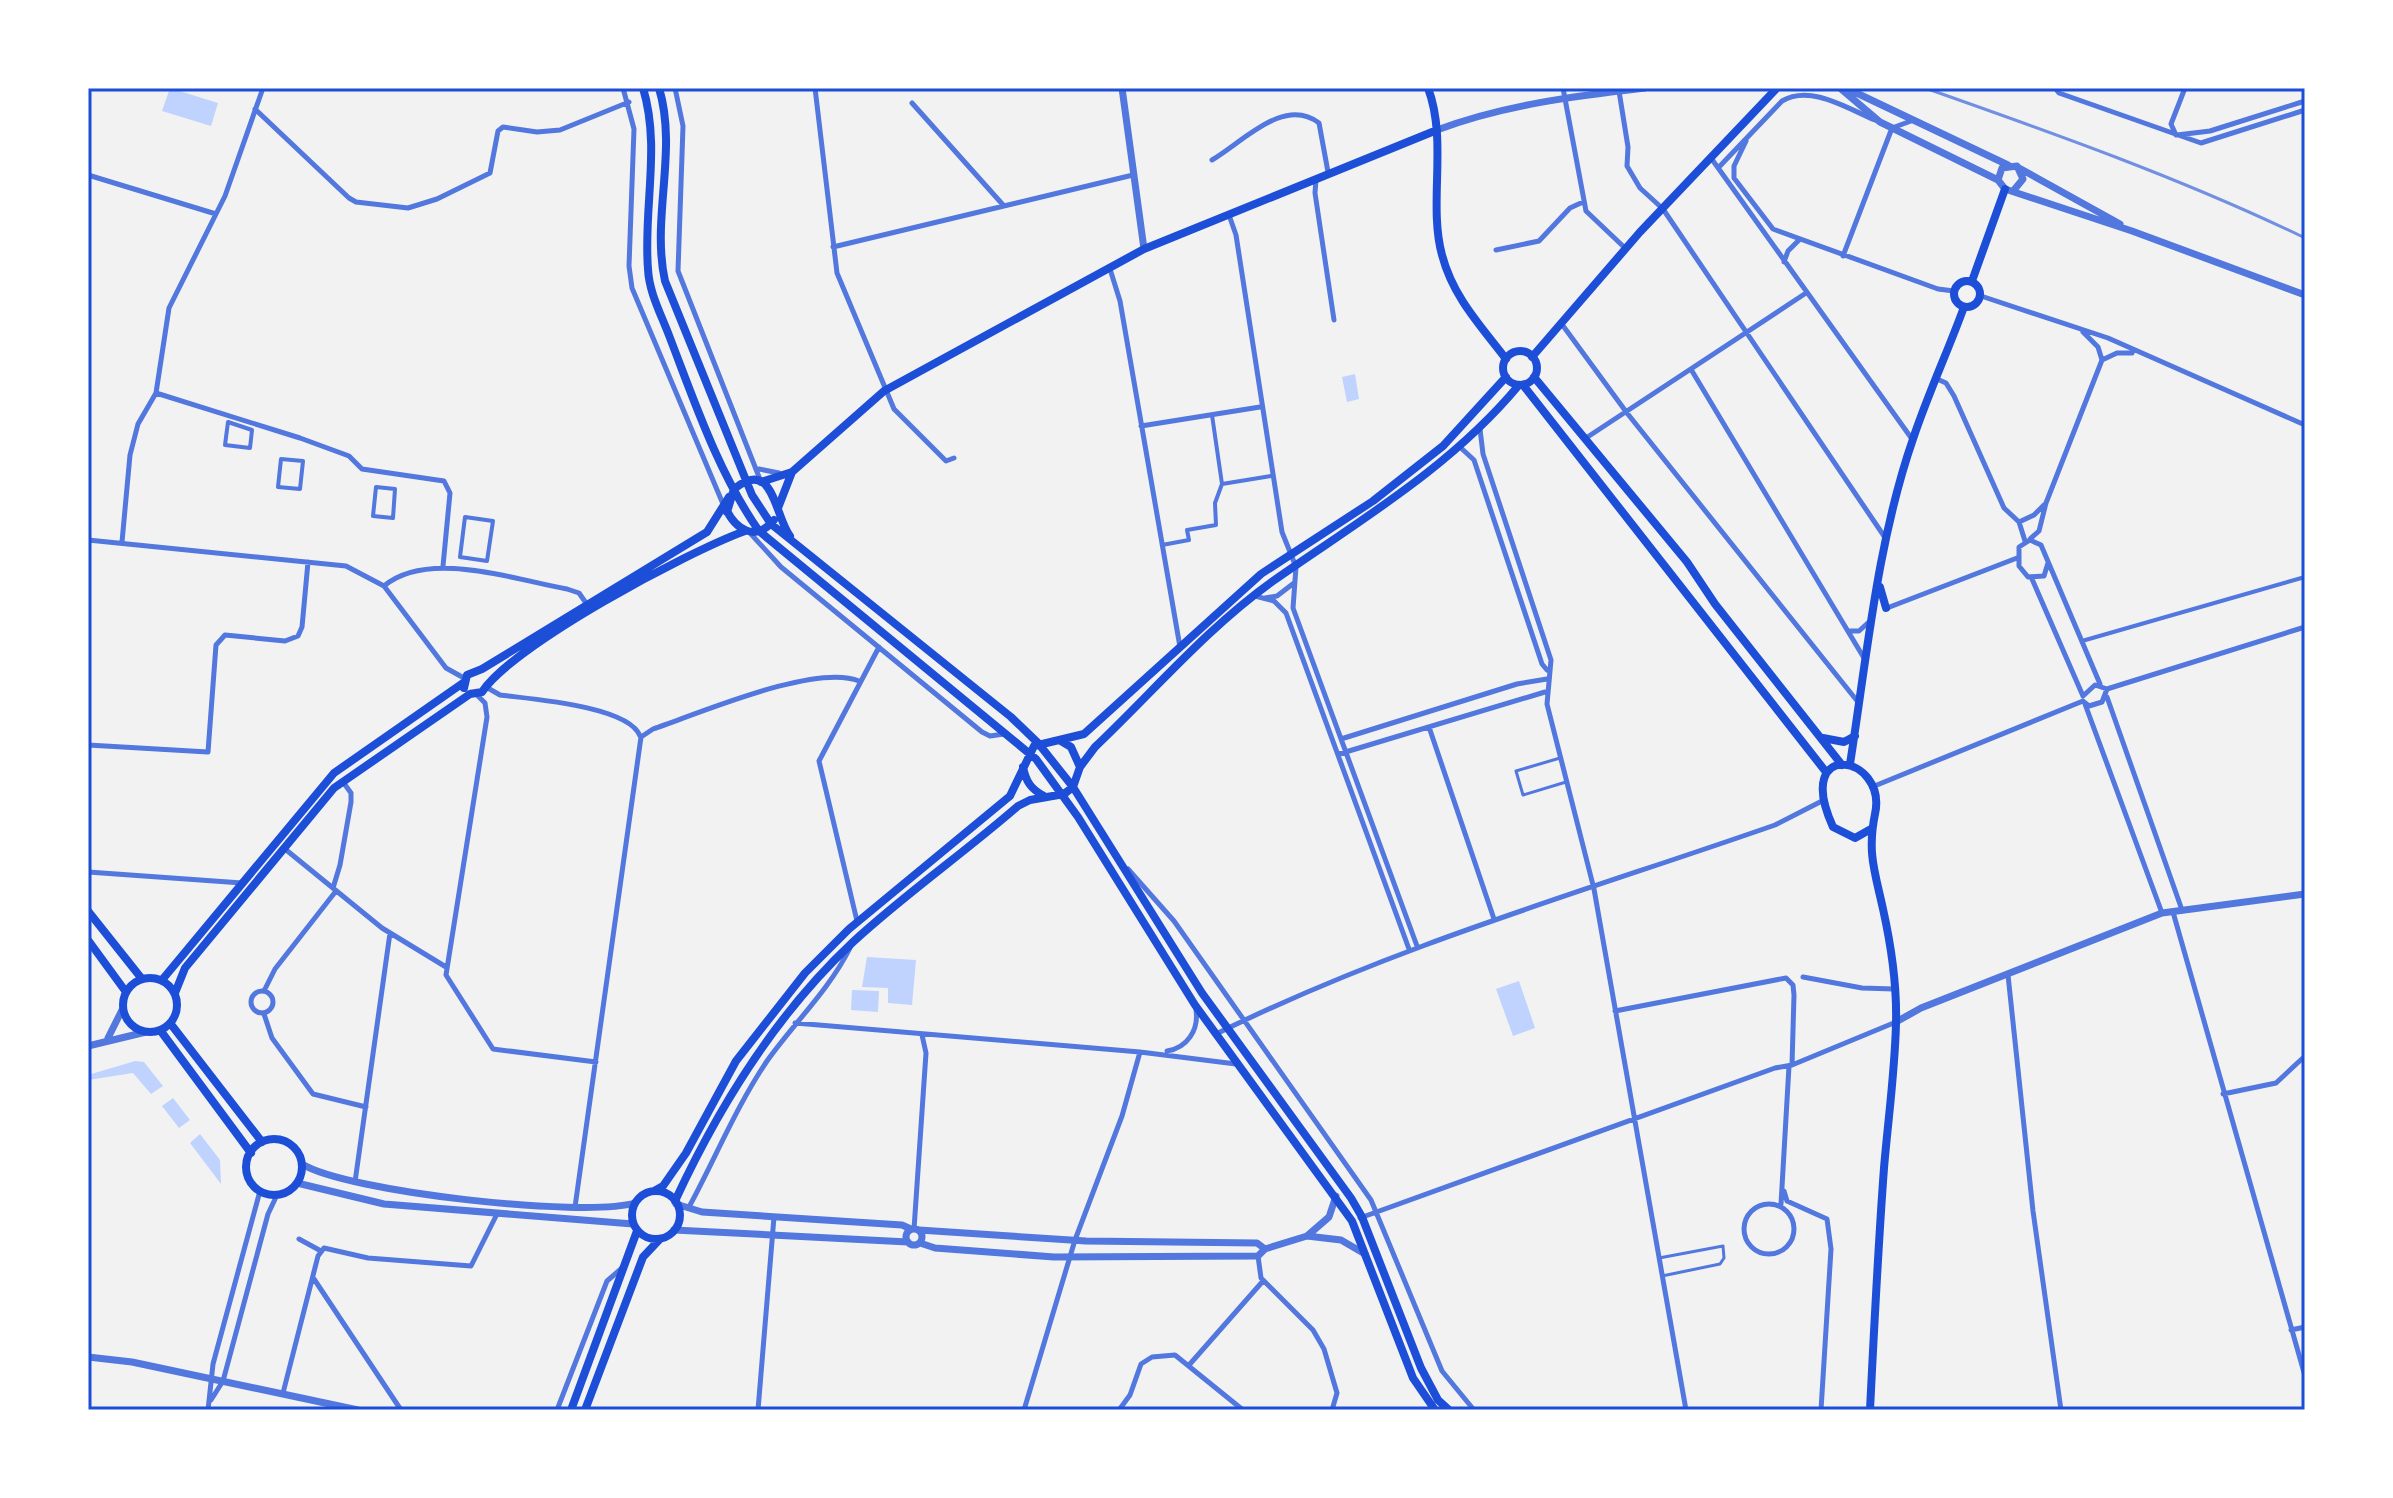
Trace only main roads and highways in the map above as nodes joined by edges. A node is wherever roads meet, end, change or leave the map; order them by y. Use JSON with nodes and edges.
{"nodes":[{"id":1,"x":643,"y":88,"type":"edge"},
{"id":2,"x":659,"y":88,"type":"edge"},
{"id":3,"x":1428,"y":88,"type":"edge"},
{"id":4,"x":1777,"y":88,"type":"edge"},
{"id":5,"x":1437,"y":130,"type":"junction"},
{"id":6,"x":2010,"y":189,"type":"road end"},
{"id":7,"x":1972,"y":281,"type":"junction"},
{"id":8,"x":1964,"y":307,"type":"junction"},
{"id":9,"x":1532,"y":357,"type":"junction"},
{"id":10,"x":1506,"y":359,"type":"junction"},
{"id":11,"x":1506,"y":377,"type":"junction"},
{"id":12,"x":1534,"y":377,"type":"junction"},
{"id":13,"x":1521,"y":385,"type":"junction"},
{"id":14,"x":792,"y":472,"type":"junction"},
{"id":15,"x":746,"y":482,"type":"junction"},
{"id":16,"x":761,"y":482,"type":"junction"},
{"id":17,"x":728,"y":500,"type":"junction"},
{"id":18,"x":778,"y":508,"type":"junction"},
{"id":19,"x":771,"y":524,"type":"junction"},
{"id":20,"x":751,"y":531,"type":"junction"},
{"id":21,"x":799,"y":545,"type":"junction"},
{"id":22,"x":1880,"y":574,"type":"junction"},
{"id":23,"x":1886,"y":608,"type":"road end"},
{"id":24,"x":475,"y":672,"type":"junction"},
{"id":25,"x":464,"y":681,"type":"junction"},
{"id":26,"x":486,"y":685,"type":"junction"},
{"id":27,"x":473,"y":695,"type":"junction"},
{"id":28,"x":1855,"y":736,"type":"junction"},
{"id":29,"x":1823,"y":738,"type":"junction"},
{"id":30,"x":1061,"y":741,"type":"junction"},
{"id":31,"x":1038,"y":743,"type":"junction"},
{"id":32,"x":1027,"y":754,"type":"junction"},
{"id":33,"x":1846,"y":764,"type":"junction"},
{"id":34,"x":1023,"y":767,"type":"junction"},
{"id":35,"x":1080,"y":767,"type":"junction"},
{"id":36,"x":1826,"y":772,"type":"junction"},
{"id":37,"x":1073,"y":787,"type":"junction"},
{"id":38,"x":1064,"y":794,"type":"junction"},
{"id":39,"x":1045,"y":796,"type":"junction"},
{"id":40,"x":1871,"y":829,"type":"junction"},
{"id":41,"x":1855,"y":838,"type":"junction"},
{"id":42,"x":1870,"y":856,"type":"junction"},
{"id":43,"x":88,"y":911,"type":"edge"},
{"id":44,"x":88,"y":940,"type":"edge"},
{"id":45,"x":142,"y":979,"type":"junction"},
{"id":46,"x":162,"y":980,"type":"junction"},
{"id":47,"x":126,"y":992,"type":"junction"},
{"id":48,"x":175,"y":993,"type":"junction"},
{"id":49,"x":170,"y":1023,"type":"junction"},
{"id":50,"x":160,"y":1030,"type":"junction"},
{"id":51,"x":262,"y":1142,"type":"junction"},
{"id":52,"x":251,"y":1153,"type":"junction"},
{"id":53,"x":654,"y":1191,"type":"junction"},
{"id":54,"x":676,"y":1202,"type":"junction"},
{"id":55,"x":635,"y":1227,"type":"junction"},
{"id":56,"x":660,"y":1239,"type":"junction"},
{"id":57,"x":571,"y":1410,"type":"edge"},
{"id":58,"x":585,"y":1410,"type":"edge"},
{"id":59,"x":1435,"y":1410,"type":"edge"},
{"id":60,"x":1449,"y":1410,"type":"edge"},
{"id":61,"x":1870,"y":1410,"type":"edge"}],
"edges":[{"from":1,"to":17,"type":"main road"},
{"from":2,"to":15,"type":"main road"},
{"from":3,"to":5,"type":"main road"},
{"from":4,"to":9,"type":"main road"},
{"from":5,"to":10,"type":"main road"},
{"from":5,"to":14,"type":"main road"},
{"from":6,"to":7,"type":"main road"},
{"from":7,"to":8,"type":"main road"},
{"from":7,"to":8,"type":"main road"},
{"from":8,"to":22,"type":"main road"},
{"from":9,"to":10,"type":"main road"},
{"from":9,"to":12,"type":"main road"},
{"from":10,"to":11,"type":"main road"},
{"from":11,"to":13,"type":"main road"},
{"from":11,"to":30,"type":"main road"},
{"from":12,"to":13,"type":"main road"},
{"from":12,"to":29,"type":"main road"},
{"from":13,"to":35,"type":"main road"},
{"from":13,"to":36,"type":"main road"},
{"from":14,"to":16,"type":"main road"},
{"from":14,"to":18,"type":"main road"},
{"from":15,"to":16,"type":"main road"},
{"from":15,"to":17,"type":"main road"},
{"from":15,"to":19,"type":"main road"},
{"from":16,"to":18,"type":"main road"},
{"from":17,"to":20,"type":"main road"},
{"from":17,"to":20,"type":"main road"},
{"from":17,"to":24,"type":"main road"},
{"from":18,"to":19,"type":"main road"},
{"from":18,"to":21,"type":"main road"},
{"from":19,"to":20,"type":"main road"},
{"from":19,"to":21,"type":"main road"},
{"from":20,"to":26,"type":"main road"},
{"from":20,"to":32,"type":"main road"},
{"from":21,"to":31,"type":"main road"},
{"from":22,"to":23,"type":"main road"},
{"from":22,"to":28,"type":"main road"},
{"from":24,"to":25,"type":"main road"},
{"from":24,"to":26,"type":"main road"},
{"from":25,"to":27,"type":"main road"},
{"from":25,"to":46,"type":"main road"},
{"from":26,"to":27,"type":"main road"},
{"from":27,"to":48,"type":"main road"},
{"from":28,"to":29,"type":"main road"},
{"from":28,"to":33,"type":"main road"},
{"from":29,"to":33,"type":"main road"},
{"from":30,"to":31,"type":"main road"},
{"from":30,"to":35,"type":"main road"},
{"from":31,"to":32,"type":"main road"},
{"from":31,"to":37,"type":"main road"},
{"from":32,"to":34,"type":"main road"},
{"from":32,"to":38,"type":"main road"},
{"from":33,"to":36,"type":"main road"},
{"from":33,"to":40,"type":"main road"},
{"from":34,"to":39,"type":"main road"},
{"from":34,"to":53,"type":"main road"},
{"from":35,"to":37,"type":"main road"},
{"from":36,"to":41,"type":"main road"},
{"from":37,"to":38,"type":"main road"},
{"from":37,"to":60,"type":"main road"},
{"from":38,"to":39,"type":"main road"},
{"from":38,"to":59,"type":"main road"},
{"from":39,"to":54,"type":"main road"},
{"from":40,"to":41,"type":"main road"},
{"from":40,"to":42,"type":"main road"},
{"from":41,"to":42,"type":"main road"},
{"from":42,"to":61,"type":"main road"},
{"from":43,"to":45,"type":"main road"},
{"from":44,"to":47,"type":"main road"},
{"from":45,"to":46,"type":"main road"},
{"from":45,"to":47,"type":"main road"},
{"from":46,"to":48,"type":"main road"},
{"from":47,"to":50,"type":"main road"},
{"from":48,"to":49,"type":"main road"},
{"from":49,"to":50,"type":"main road"},
{"from":49,"to":51,"type":"main road"},
{"from":50,"to":52,"type":"main road"},
{"from":51,"to":52,"type":"main road"},
{"from":51,"to":52,"type":"main road"},
{"from":53,"to":54,"type":"main road"},
{"from":53,"to":55,"type":"main road"},
{"from":54,"to":56,"type":"main road"},
{"from":55,"to":56,"type":"main road"},
{"from":55,"to":57,"type":"main road"},
{"from":56,"to":58,"type":"main road"}]}
